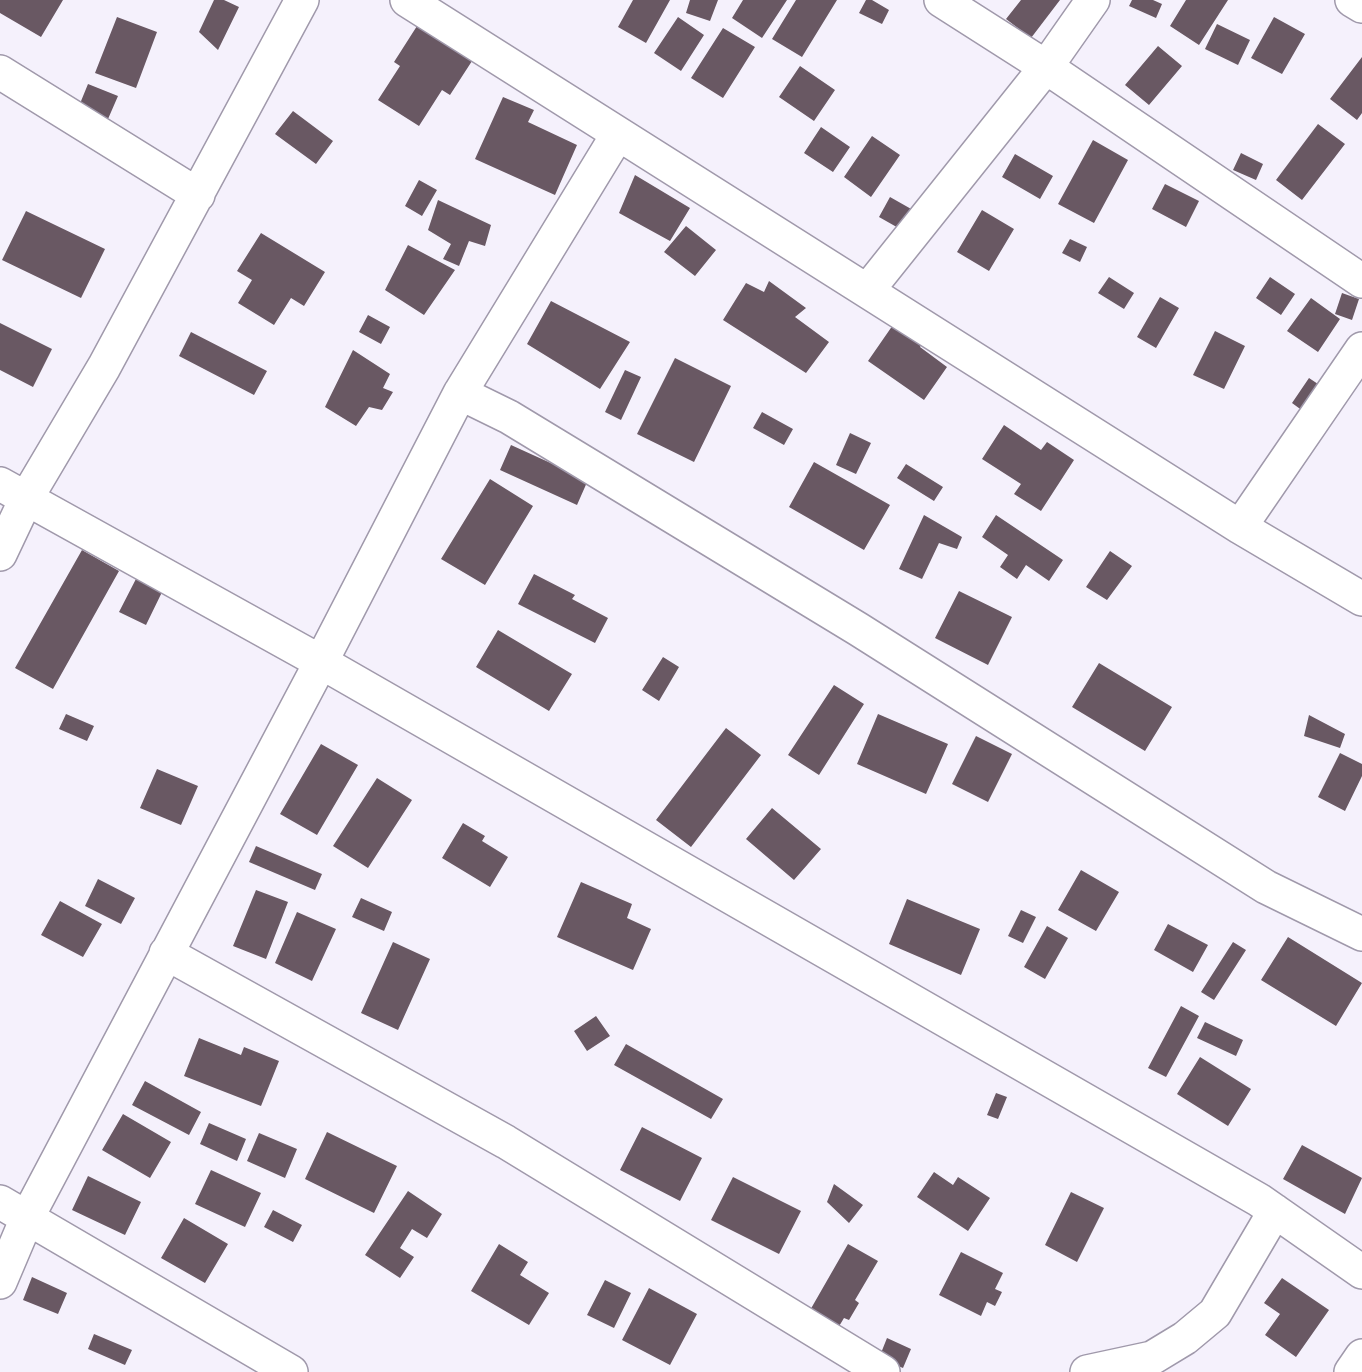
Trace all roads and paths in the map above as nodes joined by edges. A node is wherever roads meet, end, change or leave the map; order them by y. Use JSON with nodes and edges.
{"nodes":[{"id":1,"x":302,"y":0,"type":"edge"},
{"id":2,"x":407,"y":0,"type":"edge"},
{"id":3,"x":941,"y":0,"type":"edge"},
{"id":4,"x":1093,"y":0,"type":"edge"},
{"id":5,"x":1352,"y":0,"type":"edge"},
{"id":6,"x":1362,"y":6,"type":"edge"},
{"id":7,"x":1046,"y":67,"type":"junction"},
{"id":8,"x":0,"y":72,"type":"edge"},
{"id":9,"x":618,"y":134,"type":"junction"},
{"id":10,"x":198,"y":195,"type":"junction"},
{"id":11,"x":1362,"y":281,"type":"edge"},
{"id":12,"x":867,"y":291,"type":"junction"},
{"id":13,"x":1362,"y":349,"type":"edge"},
{"id":14,"x":460,"y":393,"type":"junction"},
{"id":15,"x":14,"y":491,"type":"edge"},
{"id":16,"x":1240,"y":527,"type":"junction"},
{"id":17,"x":0,"y":554,"type":"edge"},
{"id":18,"x":1362,"y":599,"type":"edge"},
{"id":19,"x":321,"y":662,"type":"junction"},
{"id":20,"x":1362,"y":934,"type":"edge"},
{"id":21,"x":166,"y":953,"type":"junction"},
{"id":22,"x":14,"y":1209,"type":"edge"},
{"id":23,"x":1275,"y":1211,"type":"junction"},
{"id":24,"x":1362,"y":1272,"type":"edge"},
{"id":25,"x":0,"y":1282,"type":"edge"},
{"id":26,"x":1362,"y":1356,"type":"edge"},
{"id":27,"x":291,"y":1372,"type":"edge"},
{"id":28,"x":883,"y":1372,"type":"edge"},
{"id":29,"x":1087,"y":1372,"type":"edge"},
{"id":30,"x":1351,"y":1372,"type":"edge"}],
"edges":[{"from":1,"to":10,"type":"street"},
{"from":2,"to":9,"type":"street"},
{"from":3,"to":7,"type":"street"},
{"from":4,"to":7,"type":"street"},
{"from":5,"to":6,"type":"street"},
{"from":7,"to":11,"type":"street"},
{"from":7,"to":12,"type":"street"},
{"from":8,"to":10,"type":"street"},
{"from":9,"to":12,"type":"street"},
{"from":9,"to":14,"type":"street"},
{"from":10,"to":15,"type":"street"},
{"from":12,"to":16,"type":"street"},
{"from":13,"to":16,"type":"street"},
{"from":14,"to":19,"type":"street"},
{"from":14,"to":20,"type":"street"},
{"from":15,"to":17,"type":"street"},
{"from":15,"to":19,"type":"street"},
{"from":16,"to":18,"type":"street"},
{"from":19,"to":21,"type":"street"},
{"from":19,"to":23,"type":"street"},
{"from":21,"to":22,"type":"street"},
{"from":21,"to":28,"type":"street"},
{"from":22,"to":25,"type":"street"},
{"from":22,"to":27,"type":"street"},
{"from":23,"to":24,"type":"street"},
{"from":23,"to":29,"type":"street"},
{"from":26,"to":30,"type":"street"}]}
